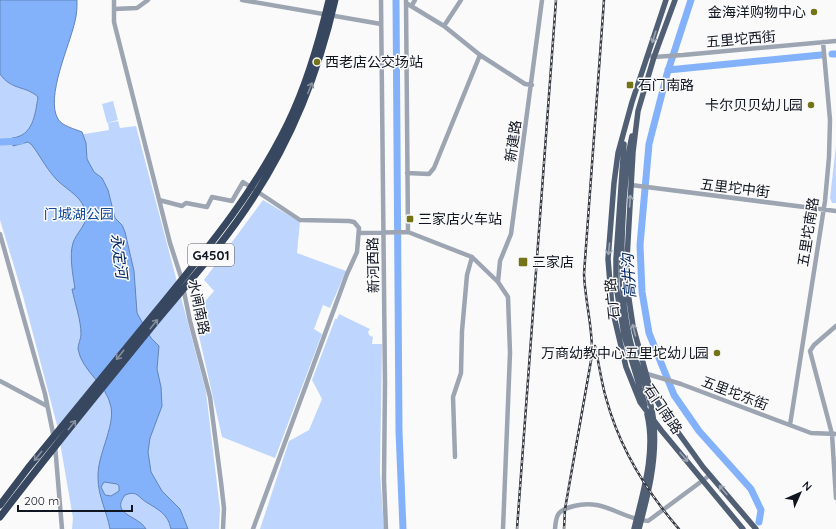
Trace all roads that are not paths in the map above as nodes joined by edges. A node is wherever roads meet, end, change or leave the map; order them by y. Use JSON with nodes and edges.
{"nodes":[{"id":1,"x":114,"y":0,"type":"edge"},
{"id":2,"x":148,"y":0,"type":"edge"},
{"id":3,"x":242,"y":0,"type":"edge"},
{"id":4,"x":328,"y":0,"type":"edge"},
{"id":5,"x":335,"y":0,"type":"edge"},
{"id":6,"x":381,"y":0,"type":"edge"},
{"id":7,"x":415,"y":0,"type":"edge"},
{"id":8,"x":461,"y":0,"type":"edge"},
{"id":9,"x":542,"y":0,"type":"edge"},
{"id":10,"x":666,"y":0,"type":"edge"},
{"id":11,"x":675,"y":0,"type":"edge"},
{"id":12,"x":406,"y":1,"type":"edge"},
{"id":13,"x":412,"y":5,"type":"junction"},
{"id":14,"x":114,"y":9,"type":"junction"},
{"id":15,"x":381,"y":24,"type":"junction"},
{"id":16,"x":444,"y":26,"type":"junction"},
{"id":17,"x":836,"y":41,"type":"edge"},
{"id":18,"x":823,"y":42,"type":"junction"},
{"id":19,"x":480,"y":55,"type":"junction"},
{"id":20,"x":651,"y":56,"type":"junction"},
{"id":21,"x":532,"y":85,"type":"junction"},
{"id":22,"x":638,"y":111,"type":"junction"},
{"id":23,"x":626,"y":128,"type":"junction"},
{"id":24,"x":407,"y":173,"type":"junction"},
{"id":25,"x":631,"y":185,"type":"junction"},
{"id":26,"x":159,"y":200,"type":"junction"},
{"id":27,"x":823,"y":210,"type":"junction"},
{"id":28,"x":836,"y":211,"type":"edge"},
{"id":29,"x":408,"y":232,"type":"junction"},
{"id":30,"x":359,"y":233,"type":"junction"},
{"id":31,"x":383,"y":233,"type":"junction"},
{"id":32,"x":0,"y":234,"type":"edge"},
{"id":33,"x":472,"y":257,"type":"junction"},
{"id":34,"x":498,"y":282,"type":"junction"},
{"id":35,"x":836,"y":326,"type":"edge"},
{"id":36,"x":626,"y":367,"type":"junction"},
{"id":37,"x":646,"y":374,"type":"junction"},
{"id":38,"x":0,"y":381,"type":"edge"},
{"id":39,"x":48,"y":406,"type":"junction"},
{"id":40,"x":790,"y":425,"type":"junction"},
{"id":41,"x":834,"y":434,"type":"edge"},
{"id":42,"x":455,"y":458,"type":"dead end"},
{"id":43,"x":710,"y":475,"type":"junction"},
{"id":44,"x":703,"y":480,"type":"junction"},
{"id":45,"x":836,"y":498,"type":"edge"},
{"id":46,"x":0,"y":506,"type":"edge"},
{"id":47,"x":0,"y":517,"type":"edge"},
{"id":48,"x":62,"y":529,"type":"edge"},
{"id":49,"x":223,"y":529,"type":"edge"},
{"id":50,"x":253,"y":529,"type":"edge"},
{"id":51,"x":386,"y":529,"type":"edge"},
{"id":52,"x":503,"y":529,"type":"edge"},
{"id":53,"x":555,"y":529,"type":"edge"},
{"id":54,"x":634,"y":529,"type":"edge"},
{"id":55,"x":639,"y":529,"type":"edge"},
{"id":56,"x":743,"y":529,"type":"edge"},
{"id":57,"x":756,"y":529,"type":"edge"}],
"edges":[{"from":1,"to":14,"type":"street","name":"水闸南路"},
{"from":2,"to":14,"type":"street"},
{"from":3,"to":15,"type":"street"},
{"from":4,"to":46,"type":"highway","number":"G4501","one_way":true},
{"from":47,"to":5,"type":"highway","number":"G4501","one_way":true},
{"from":6,"to":15,"type":"street","name":"新河西路"},
{"from":7,"to":13,"type":"street"},
{"from":8,"to":16,"type":"street"},
{"from":9,"to":21,"type":"street","name":"新建路"},
{"from":10,"to":20,"type":"main road","name":"石门南路","one_way":true},
{"from":11,"to":20,"type":"main road","name":"石门南路"},
{"from":12,"to":13,"type":"street"},
{"from":12,"to":24,"type":"street"},
{"from":13,"to":16,"type":"street"},
{"from":14,"to":26,"type":"street","name":"水闸南路"},
{"from":15,"to":31,"type":"street","name":"新河西路"},
{"from":16,"to":19,"type":"street"},
{"from":17,"to":18,"type":"street","name":"五里坨西街"},
{"from":18,"to":20,"type":"street","name":"五里坨西街"},
{"from":18,"to":27,"type":"street","name":"五里坨南路"},
{"from":19,"to":21,"type":"street"},
{"from":19,"to":24,"type":"street"},
{"from":20,"to":22,"type":"main road","name":"石门南路"},
{"from":20,"to":23,"type":"main road","name":"石门南路"},
{"from":21,"to":34,"type":"street","name":"新建路"},
{"from":22,"to":25,"type":"main road","name":"石门南路"},
{"from":22,"to":55,"type":"main road","name":"石广路"},
{"from":23,"to":36,"type":"main road","name":"石门南路","one_way":true},
{"from":23,"to":54,"type":"main road","name":"石广路"},
{"from":24,"to":29,"type":"street"},
{"from":25,"to":27,"type":"street","name":"五里坨中街"},
{"from":37,"to":25,"type":"main road","name":"石门南路","one_way":true},
{"from":26,"to":30,"type":"street"},
{"from":26,"to":49,"type":"street","name":"水闸南路"},
{"from":27,"to":28,"type":"street","name":"五里坨中街"},
{"from":27,"to":40,"type":"street","name":"五里坨南路"},
{"from":29,"to":31,"type":"street"},
{"from":29,"to":33,"type":"street"},
{"from":30,"to":31,"type":"street"},
{"from":30,"to":50,"type":"street"},
{"from":31,"to":51,"type":"street","name":"新河西路"},
{"from":32,"to":39,"type":"street"},
{"from":33,"to":34,"type":"street"},
{"from":33,"to":42,"type":"street"},
{"from":34,"to":52,"type":"street"},
{"from":35,"to":41,"type":"street"},
{"from":36,"to":37,"type":"street","name":"五里坨东街"},
{"from":36,"to":44,"type":"main road","name":"石门南路","one_way":true},
{"from":37,"to":40,"type":"street","name":"五里坨东街"},
{"from":37,"to":43,"type":"main road","name":"石门南路"},
{"from":38,"to":39,"type":"street"},
{"from":39,"to":48,"type":"street"},
{"from":40,"to":41,"type":"street","name":"五里坨东街"},
{"from":41,"to":45,"type":"street"},
{"from":43,"to":44,"type":"street"},
{"from":57,"to":43,"type":"main road","name":"石门南路","one_way":true},
{"from":44,"to":53,"type":"street"},
{"from":44,"to":56,"type":"main road","name":"石门南路"}]}
